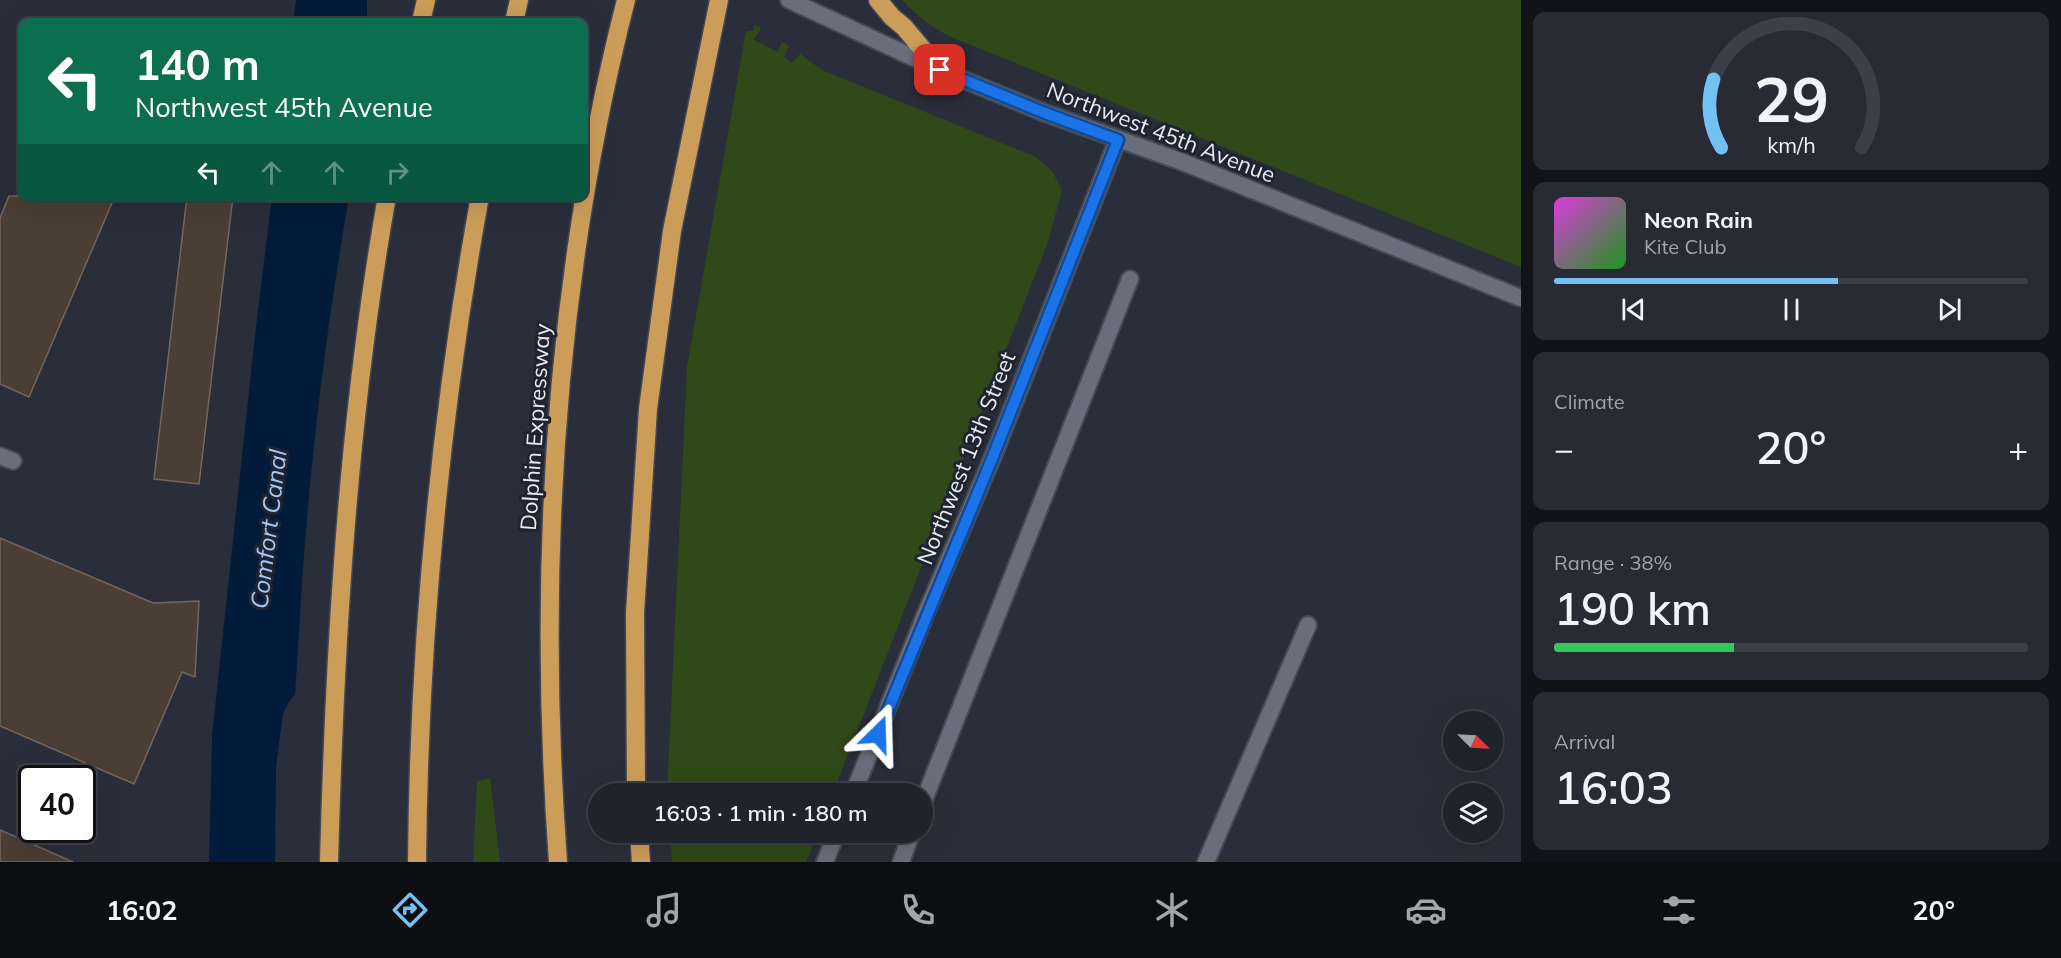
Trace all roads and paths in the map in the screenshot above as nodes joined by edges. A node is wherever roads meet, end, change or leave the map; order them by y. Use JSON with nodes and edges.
{"nodes":[{"id":1,"x":426,"y":0,"type":"edge"},
{"id":2,"x":519,"y":0,"type":"edge"},
{"id":3,"x":626,"y":0,"type":"edge"},
{"id":4,"x":719,"y":0,"type":"edge"},
{"id":5,"x":789,"y":0,"type":"edge"},
{"id":6,"x":878,"y":0,"type":"edge"},
{"id":7,"x":422,"y":18,"type":"edge"},
{"id":8,"x":515,"y":18,"type":"edge"},
{"id":9,"x":940,"y":70,"type":"junction"},
{"id":10,"x":1118,"y":140,"type":"junction"},
{"id":11,"x":588,"y":179,"type":"edge"},
{"id":12,"x":386,"y":201,"type":"edge"},
{"id":13,"x":479,"y":201,"type":"edge"},
{"id":14,"x":584,"y":201,"type":"edge"},
{"id":15,"x":1130,"y":279,"type":"dead end"},
{"id":16,"x":1521,"y":298,"type":"edge"},
{"id":17,"x":1308,"y":624,"type":"dead end"},
{"id":18,"x":636,"y":783,"type":"edge"},
{"id":19,"x":857,"y":783,"type":"edge"},
{"id":20,"x":931,"y":783,"type":"edge"},
{"id":21,"x":640,"y":843,"type":"edge"},
{"id":22,"x":833,"y":843,"type":"edge"},
{"id":23,"x":908,"y":843,"type":"edge"},
{"id":24,"x":329,"y":862,"type":"edge"},
{"id":25,"x":417,"y":862,"type":"edge"},
{"id":26,"x":558,"y":862,"type":"edge"},
{"id":27,"x":641,"y":862,"type":"edge"},
{"id":28,"x":825,"y":862,"type":"edge"},
{"id":29,"x":901,"y":862,"type":"edge"},
{"id":30,"x":1206,"y":862,"type":"edge"}],
"edges":[{"from":1,"to":7,"type":"highway"},
{"from":2,"to":8,"type":"highway"},
{"from":3,"to":11,"type":"highway","name":"Dolphin Expressway"},
{"from":4,"to":18,"type":"highway"},
{"from":5,"to":9,"type":"street","name":"Northwest 45th Avenue"},
{"from":6,"to":9,"type":"highway"},
{"from":9,"to":10,"type":"street","name":"Northwest 45th Avenue"},
{"from":10,"to":16,"type":"street","name":"Northwest 45th Avenue"},
{"from":10,"to":19,"type":"street","name":"Northwest 13th Street"},
{"from":12,"to":24,"type":"highway"},
{"from":13,"to":25,"type":"highway"},
{"from":14,"to":26,"type":"highway","name":"Dolphin Expressway"},
{"from":15,"to":20,"type":"street"},
{"from":17,"to":30,"type":"street"},
{"from":21,"to":27,"type":"highway"},
{"from":22,"to":28,"type":"street"},
{"from":23,"to":29,"type":"street"}]}
